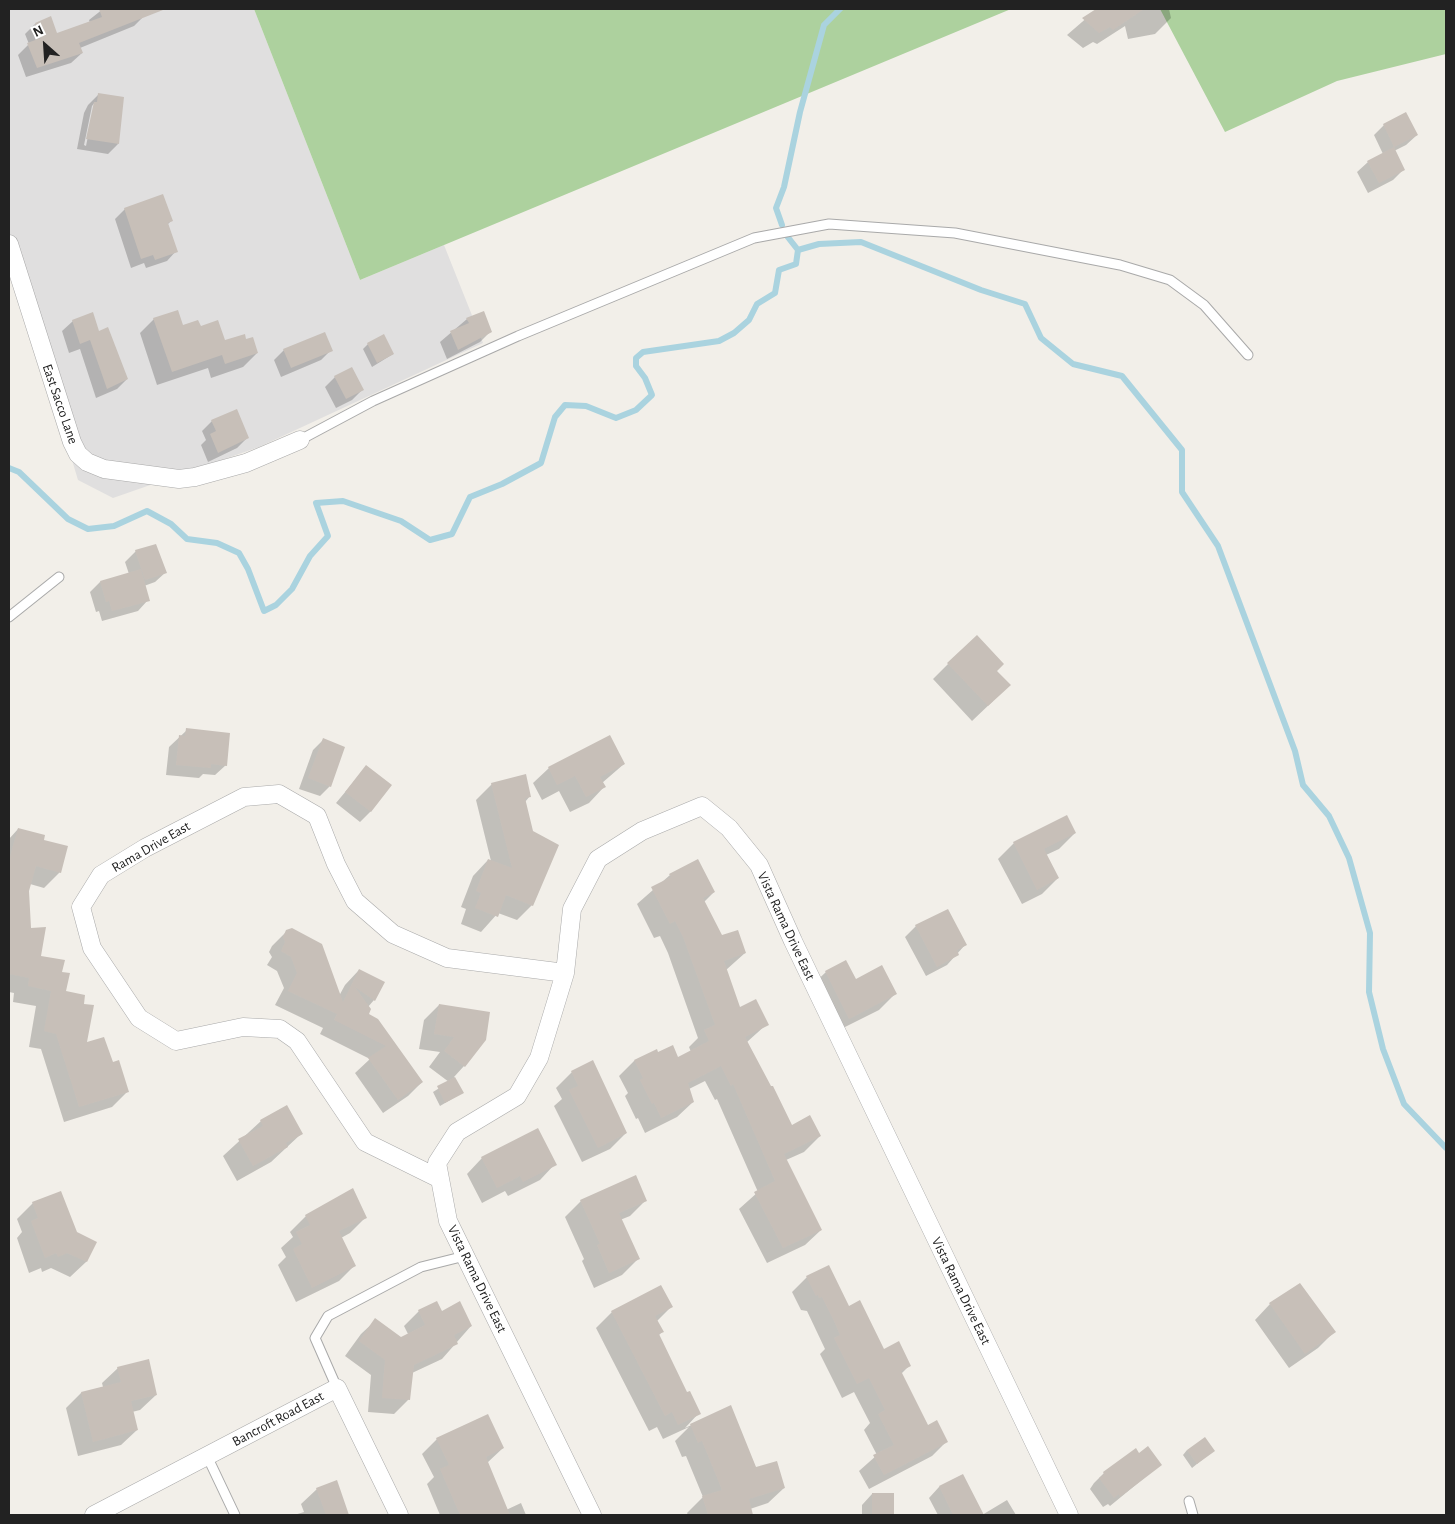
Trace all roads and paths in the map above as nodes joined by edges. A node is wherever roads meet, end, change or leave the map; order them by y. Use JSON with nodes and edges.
{"nodes":[{"id":1,"x":9,"y":244,"type":"edge"},
{"id":2,"x":1248,"y":355,"type":"dead end"},
{"id":3,"x":300,"y":440,"type":"joint"},
{"id":4,"x":59,"y":577,"type":"dead end"},
{"id":5,"x":9,"y":617,"type":"edge"},
{"id":6,"x":565,"y":973,"type":"junction"},
{"id":7,"x":440,"y":1179,"type":"junction"},
{"id":8,"x":465,"y":1256,"type":"junction"},
{"id":9,"x":337,"y":1388,"type":"junction"},
{"id":10,"x":207,"y":1456,"type":"junction"},
{"id":11,"x":1189,"y":1501,"type":"dead end"},
{"id":12,"x":94,"y":1515,"type":"edge"},
{"id":13,"x":235,"y":1515,"type":"edge"},
{"id":14,"x":399,"y":1515,"type":"edge"},
{"id":15,"x":592,"y":1515,"type":"edge"},
{"id":16,"x":1069,"y":1515,"type":"edge"},
{"id":17,"x":1193,"y":1515,"type":"edge"}],
"edges":[{"from":1,"to":3,"type":"street","name":"East Sacco Lane"},
{"from":2,"to":3,"type":"lane"},
{"from":4,"to":5,"type":"lane"},
{"from":6,"to":7,"type":"street","name":"Vista Rama Drive East"},
{"from":6,"to":7,"type":"street","name":"Rama Drive East"},
{"from":6,"to":16,"type":"street","name":"Vista Rama Drive East"},
{"from":7,"to":8,"type":"street","name":"Vista Rama Drive East"},
{"from":8,"to":9,"type":"lane"},
{"from":8,"to":15,"type":"street","name":"Vista Rama Drive East"},
{"from":9,"to":10,"type":"street","name":"Bancroft Road East"},
{"from":9,"to":14,"type":"street","name":"Bancroft Road East"},
{"from":10,"to":12,"type":"street","name":"Bancroft Road East"},
{"from":10,"to":13,"type":"lane"},
{"from":11,"to":17,"type":"lane"}]}
